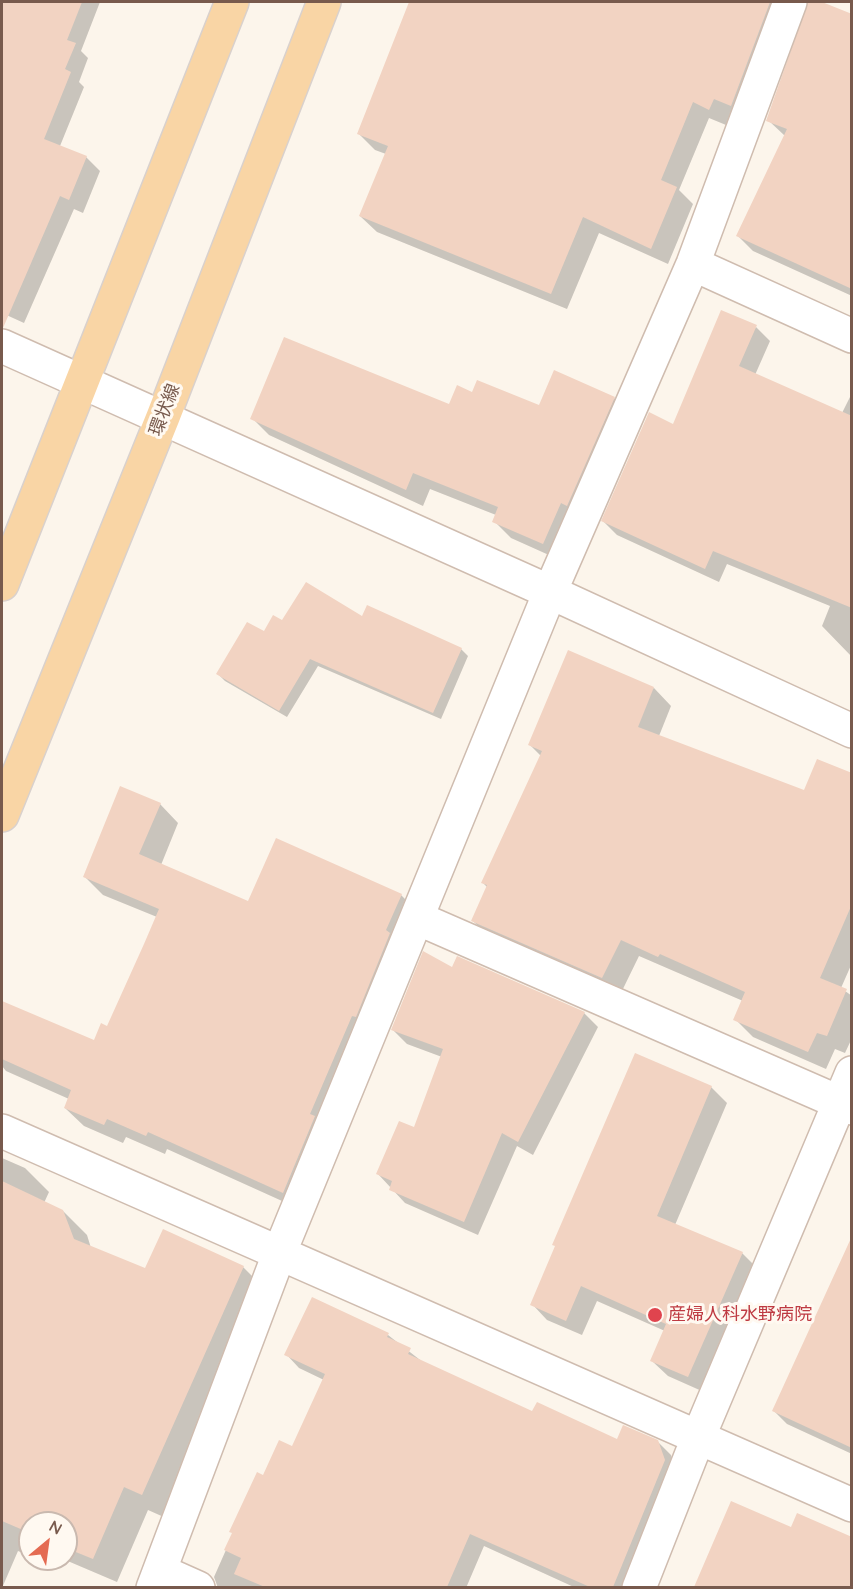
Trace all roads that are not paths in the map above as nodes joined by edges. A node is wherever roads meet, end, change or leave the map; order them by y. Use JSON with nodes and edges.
{"nodes":[{"id":1,"x":232,"y":2,"type":"edge"},
{"id":2,"x":324,"y":2,"type":"edge"},
{"id":3,"x":790,"y":2,"type":"edge"},
{"id":4,"x":693,"y":264,"type":"junction"},
{"id":5,"x":852,"y":336,"type":"edge"},
{"id":6,"x":2,"y":346,"type":"edge"},
{"id":7,"x":83,"y":382,"type":"junction"},
{"id":8,"x":163,"y":417,"type":"junction"},
{"id":9,"x":2,"y":584,"type":"edge"},
{"id":10,"x":550,"y":592,"type":"junction"},
{"id":11,"x":852,"y":731,"type":"edge"},
{"id":12,"x":2,"y":815,"type":"edge"},
{"id":13,"x":417,"y":918,"type":"junction"},
{"id":14,"x":852,"y":1073,"type":"edge"},
{"id":15,"x":846,"y":1106,"type":"edge"},
{"id":16,"x":2,"y":1131,"type":"edge"},
{"id":17,"x":279,"y":1254,"type":"junction"},
{"id":18,"x":698,"y":1438,"type":"junction"},
{"id":19,"x":852,"y":1505,"type":"edge"},
{"id":20,"x":157,"y":1579,"type":"edge"},
{"id":21,"x":198,"y":1587,"type":"edge"},
{"id":22,"x":639,"y":1587,"type":"edge"}],
"edges":[{"from":1,"to":7,"type":"main road"},
{"from":2,"to":8,"type":"main road","name":"環状線"},
{"from":3,"to":4,"type":"street"},
{"from":4,"to":5,"type":"street"},
{"from":4,"to":10,"type":"street"},
{"from":6,"to":7,"type":"street"},
{"from":7,"to":8,"type":"street"},
{"from":7,"to":9,"type":"main road"},
{"from":8,"to":10,"type":"street"},
{"from":8,"to":12,"type":"main road","name":"環状線"},
{"from":10,"to":11,"type":"street"},
{"from":10,"to":13,"type":"street"},
{"from":13,"to":15,"type":"street"},
{"from":13,"to":17,"type":"street"},
{"from":14,"to":15,"type":"street"},
{"from":15,"to":18,"type":"street"},
{"from":16,"to":17,"type":"street"},
{"from":17,"to":18,"type":"street"},
{"from":17,"to":20,"type":"street"},
{"from":18,"to":19,"type":"street"},
{"from":18,"to":22,"type":"street"},
{"from":20,"to":21,"type":"street"}]}
